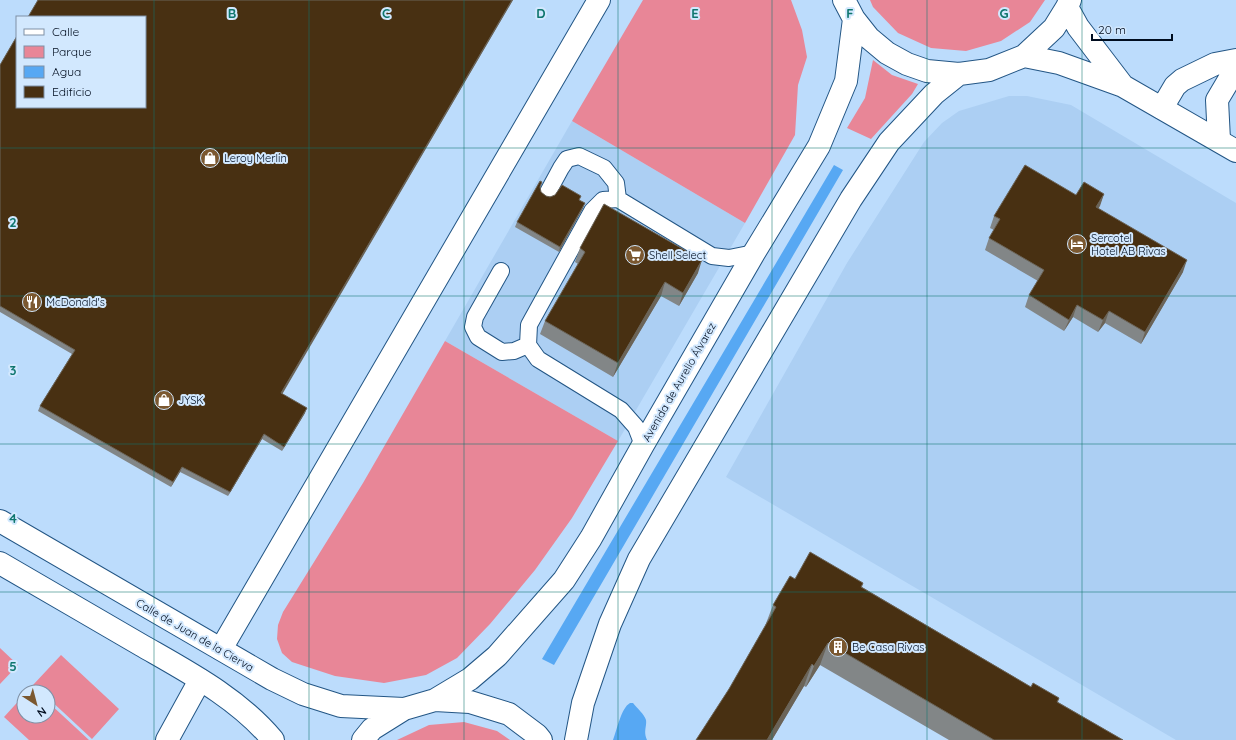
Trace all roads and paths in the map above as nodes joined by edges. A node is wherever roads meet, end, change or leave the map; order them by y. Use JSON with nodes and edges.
{"nodes":[{"id":1,"x":599,"y":0,"type":"edge"},
{"id":2,"x":844,"y":0,"type":"edge"},
{"id":3,"x":1068,"y":4,"type":"edge"},
{"id":4,"x":854,"y":19,"type":"junction"},
{"id":5,"x":1024,"y":56,"type":"junction"},
{"id":6,"x":1236,"y":60,"type":"edge"},
{"id":7,"x":1236,"y":72,"type":"edge"},
{"id":8,"x":959,"y":74,"type":"junction"},
{"id":9,"x":1123,"y":86,"type":"junction"},
{"id":10,"x":1162,"y":108,"type":"junction"},
{"id":11,"x":1227,"y":146,"type":"edge"},
{"id":12,"x":548,"y":192,"type":"dead end"},
{"id":13,"x":618,"y":199,"type":"junction"},
{"id":14,"x":754,"y":253,"type":"junction"},
{"id":15,"x":501,"y":271,"type":"dead end"},
{"id":16,"x":528,"y":345,"type":"junction"},
{"id":17,"x":643,"y":445,"type":"junction"},
{"id":18,"x":0,"y":521,"type":"edge"},
{"id":19,"x":0,"y":563,"type":"edge"},
{"id":20,"x":220,"y":649,"type":"junction"},
{"id":21,"x":200,"y":680,"type":"junction"},
{"id":22,"x":435,"y":700,"type":"junction"},
{"id":23,"x":404,"y":709,"type":"junction"},
{"id":24,"x":167,"y":740,"type":"edge"},
{"id":25,"x":273,"y":740,"type":"edge"},
{"id":26,"x":363,"y":740,"type":"edge"},
{"id":27,"x":542,"y":740,"type":"edge"},
{"id":28,"x":576,"y":740,"type":"edge"}],
"edges":[{"from":1,"to":20,"type":"street"},
{"from":2,"to":4,"type":"street"},
{"from":3,"to":5,"type":"street"},
{"from":3,"to":9,"type":"street"},
{"from":4,"to":8,"type":"street"},
{"from":4,"to":14,"type":"street","name":"Avenida de Aurelio Álvarez"},
{"from":5,"to":8,"type":"street"},
{"from":5,"to":9,"type":"street"},
{"from":6,"to":10,"type":"street"},
{"from":7,"to":11,"type":"street"},
{"from":8,"to":28,"type":"street"},
{"from":9,"to":10,"type":"street"},
{"from":10,"to":11,"type":"street"},
{"from":12,"to":13,"type":"lane"},
{"from":13,"to":14,"type":"lane"},
{"from":13,"to":16,"type":"lane"},
{"from":14,"to":17,"type":"street","name":"Avenida de Aurelio Álvarez"},
{"from":15,"to":16,"type":"lane"},
{"from":16,"to":17,"type":"lane"},
{"from":17,"to":22,"type":"street","name":"Avenida de Aurelio Álvarez"},
{"from":18,"to":20,"type":"street","name":"Calle de Juan de la Cierva"},
{"from":19,"to":21,"type":"street"},
{"from":20,"to":23,"type":"street","name":"Calle de Juan de la Cierva"},
{"from":21,"to":24,"type":"street"},
{"from":21,"to":25,"type":"street"},
{"from":22,"to":23,"type":"street"},
{"from":22,"to":27,"type":"street"},
{"from":23,"to":26,"type":"street"}]}
